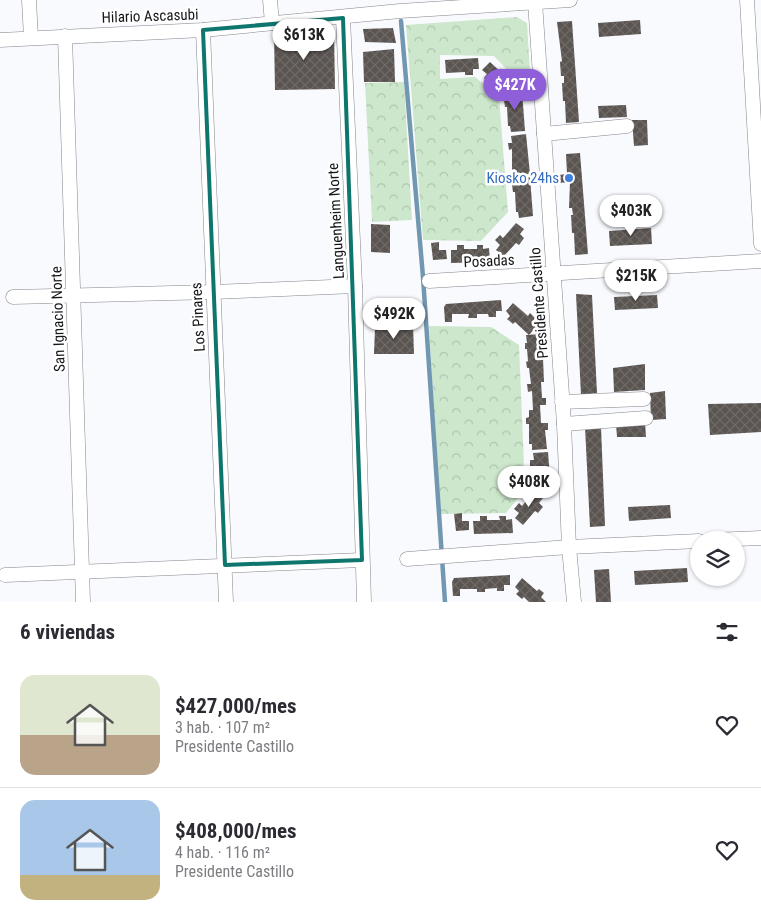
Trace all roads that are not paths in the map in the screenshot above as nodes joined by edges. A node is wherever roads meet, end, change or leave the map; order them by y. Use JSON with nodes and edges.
{"nodes":[{"id":1,"x":28,"y":0,"type":"edge"},
{"id":2,"x":270,"y":0,"type":"edge"},
{"id":3,"x":570,"y":0,"type":"edge"},
{"id":4,"x":747,"y":0,"type":"edge"},
{"id":5,"x":508,"y":2,"type":"edge"},
{"id":6,"x":535,"y":2,"type":"junction"},
{"id":7,"x":343,"y":18,"type":"junction"},
{"id":8,"x":272,"y":23,"type":"junction"},
{"id":9,"x":203,"y":30,"type":"junction"},
{"id":10,"x":65,"y":36,"type":"junction"},
{"id":11,"x":31,"y":38,"type":"junction"},
{"id":12,"x":0,"y":40,"type":"edge"},
{"id":13,"x":627,"y":126,"type":"dead end"},
{"id":14,"x":544,"y":134,"type":"junction"},
{"id":15,"x":761,"y":244,"type":"edge"},
{"id":16,"x":761,"y":261,"type":"edge"},
{"id":17,"x":554,"y":273,"type":"junction"},
{"id":18,"x":429,"y":281,"type":"dead end"},
{"id":19,"x":355,"y":286,"type":"junction"},
{"id":20,"x":213,"y":292,"type":"junction"},
{"id":21,"x":74,"y":296,"type":"junction"},
{"id":22,"x":13,"y":297,"type":"dead end"},
{"id":23,"x":644,"y":398,"type":"dead end"},
{"id":24,"x":562,"y":402,"type":"junction"},
{"id":25,"x":646,"y":418,"type":"dead end"},
{"id":26,"x":564,"y":424,"type":"junction"},
{"id":27,"x":761,"y":538,"type":"edge"},
{"id":28,"x":745,"y":539,"type":"edge"},
{"id":29,"x":690,"y":541,"type":"edge"},
{"id":30,"x":569,"y":547,"type":"junction"},
{"id":31,"x":407,"y":559,"type":"dead end"},
{"id":32,"x":362,"y":560,"type":"junction"},
{"id":33,"x":225,"y":565,"type":"junction"},
{"id":34,"x":82,"y":573,"type":"junction"},
{"id":35,"x":6,"y":575,"type":"dead end"},
{"id":36,"x":83,"y":602,"type":"edge"},
{"id":37,"x":226,"y":602,"type":"edge"},
{"id":38,"x":364,"y":602,"type":"edge"},
{"id":39,"x":574,"y":602,"type":"edge"}],
"edges":[{"from":1,"to":11,"type":"street"},
{"from":2,"to":8,"type":"street"},
{"from":3,"to":6,"type":"street","name":"Hilario Ascasubi"},
{"from":4,"to":15,"type":"street"},
{"from":5,"to":6,"type":"street","name":"Hilario Ascasubi"},
{"from":5,"to":7,"type":"street","name":"Hilario Ascasubi"},
{"from":6,"to":14,"type":"street","name":"Presidente Castillo"},
{"from":7,"to":8,"type":"street","name":"Hilario Ascasubi"},
{"from":7,"to":19,"type":"street","name":"Languenheim Norte"},
{"from":8,"to":9,"type":"street","name":"Hilario Ascasubi"},
{"from":9,"to":10,"type":"street","name":"Hilario Ascasubi"},
{"from":9,"to":20,"type":"street","name":"Los Pinares"},
{"from":10,"to":11,"type":"street","name":"Hilario Ascasubi"},
{"from":10,"to":21,"type":"street","name":"San Ignacio Norte"},
{"from":11,"to":12,"type":"street","name":"Hilario Ascasubi"},
{"from":13,"to":14,"type":"street"},
{"from":14,"to":17,"type":"street","name":"Presidente Castillo"},
{"from":16,"to":17,"type":"street","name":"Posadas"},
{"from":17,"to":18,"type":"street","name":"Posadas"},
{"from":17,"to":24,"type":"street","name":"Presidente Castillo"},
{"from":19,"to":20,"type":"street"},
{"from":19,"to":32,"type":"street","name":"Languenheim Norte"},
{"from":20,"to":21,"type":"street"},
{"from":20,"to":33,"type":"street","name":"Los Pinares"},
{"from":21,"to":22,"type":"street"},
{"from":21,"to":34,"type":"street","name":"San Ignacio Norte"},
{"from":23,"to":24,"type":"street"},
{"from":24,"to":26,"type":"street","name":"Presidente Castillo"},
{"from":25,"to":26,"type":"street"},
{"from":26,"to":30,"type":"street","name":"Presidente Castillo"},
{"from":27,"to":28,"type":"street"},
{"from":29,"to":30,"type":"street"},
{"from":30,"to":31,"type":"street"},
{"from":30,"to":39,"type":"street","name":"Presidente Castillo"},
{"from":32,"to":33,"type":"street"},
{"from":32,"to":38,"type":"street","name":"Languenheim Norte"},
{"from":33,"to":34,"type":"street"},
{"from":33,"to":37,"type":"street","name":"Los Pinares"},
{"from":34,"to":35,"type":"street"},
{"from":34,"to":36,"type":"street","name":"San Ignacio Norte"}]}
